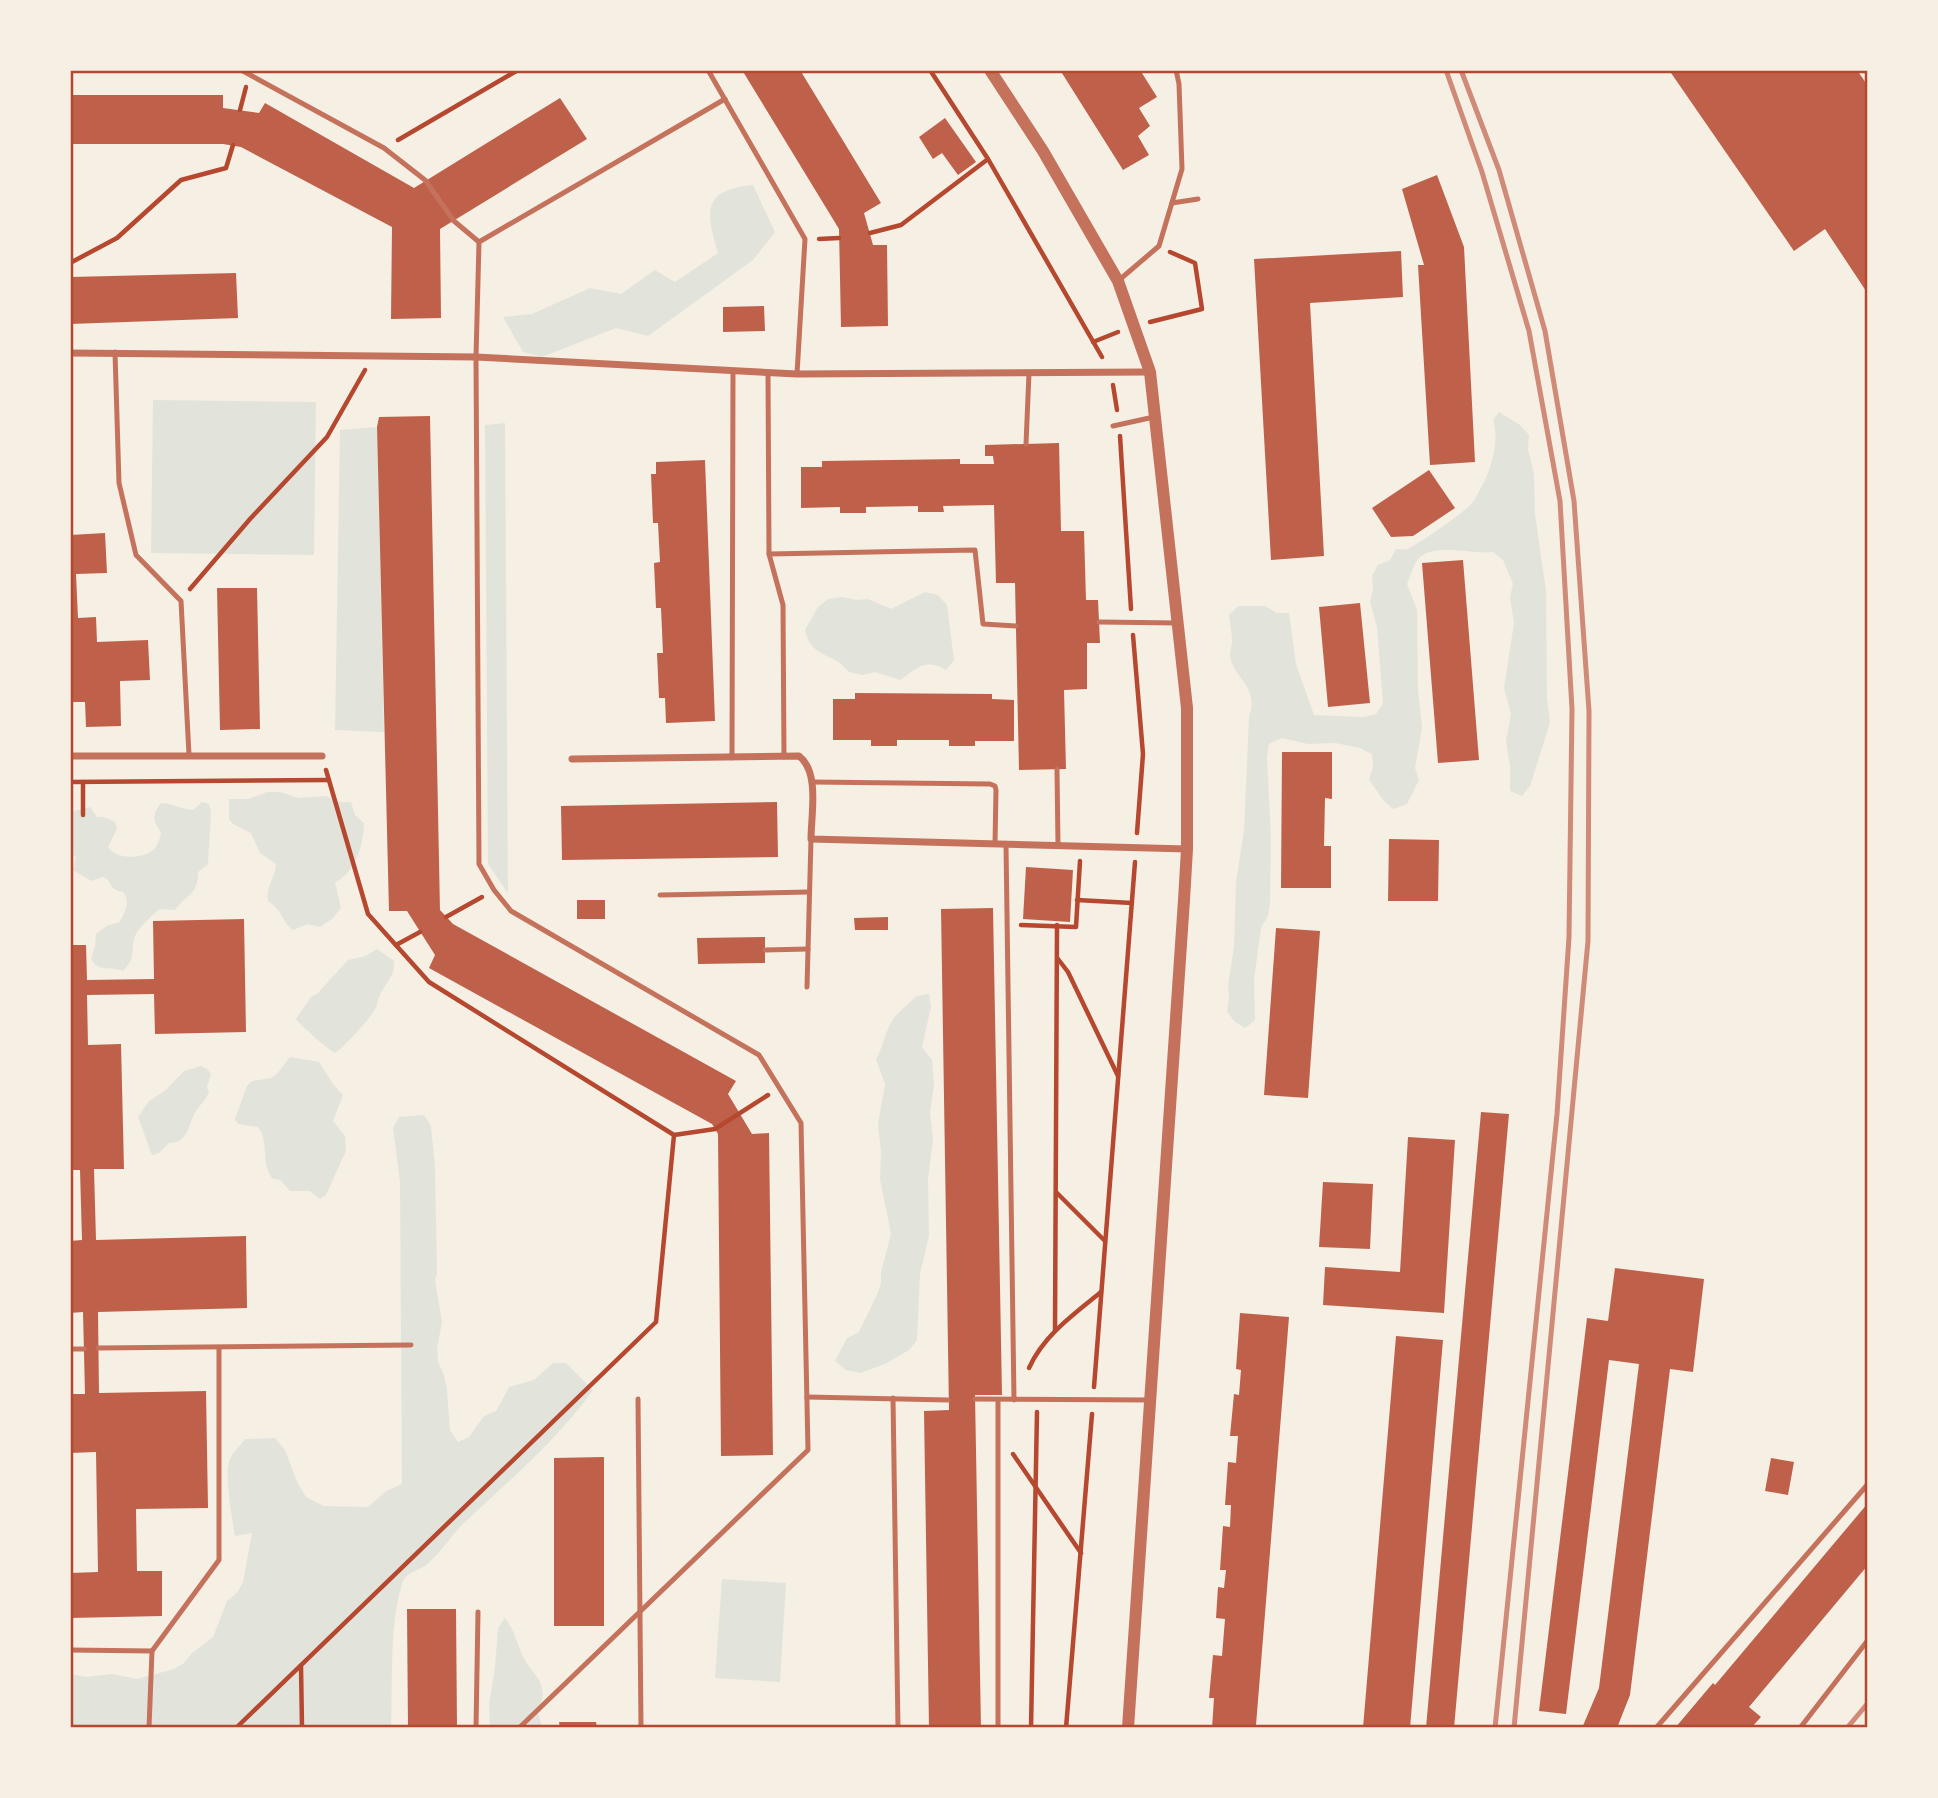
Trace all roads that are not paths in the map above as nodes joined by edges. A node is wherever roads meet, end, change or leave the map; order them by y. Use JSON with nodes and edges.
{"nodes":[{"id":1,"x":241,"y":70,"type":"edge"},
{"id":2,"x":708,"y":70,"type":"edge"},
{"id":3,"x":990,"y":70,"type":"edge"},
{"id":4,"x":1176,"y":70,"type":"edge"},
{"id":5,"x":725,"y":99,"type":"junction"},
{"id":6,"x":1198,"y":199,"type":"dead end"},
{"id":7,"x":1172,"y":202,"type":"junction"},
{"id":8,"x":479,"y":242,"type":"junction"},
{"id":9,"x":1118,"y":281,"type":"junction"},
{"id":10,"x":115,"y":352,"type":"junction"},
{"id":11,"x":70,"y":353,"type":"edge"},
{"id":12,"x":477,"y":357,"type":"junction"},
{"id":13,"x":966,"y":363,"type":"dead end"},
{"id":14,"x":733,"y":371,"type":"junction"},
{"id":15,"x":768,"y":372,"type":"junction"},
{"id":16,"x":1150,"y":372,"type":"junction"},
{"id":17,"x":966,"y":373,"type":"junction"},
{"id":18,"x":1028,"y":373,"type":"junction"},
{"id":19,"x":797,"y":374,"type":"junction"},
{"id":20,"x":1154,"y":417,"type":"junction"},
{"id":21,"x":1113,"y":426,"type":"dead end"},
{"id":22,"x":1026,"y":444,"type":"dead end"},
{"id":23,"x":769,"y":554,"type":"junction"},
{"id":24,"x":1099,"y":622,"type":"dead end"},
{"id":25,"x":1178,"y":623,"type":"junction"},
{"id":26,"x":1016,"y":626,"type":"dead end"},
{"id":27,"x":189,"y":755,"type":"junction"},
{"id":28,"x":70,"y":756,"type":"edge"},
{"id":29,"x":322,"y":756,"type":"road end"},
{"id":30,"x":784,"y":757,"type":"junction"},
{"id":31,"x":732,"y":758,"type":"junction"},
{"id":32,"x":572,"y":759,"type":"dead end"},
{"id":33,"x":1057,"y":769,"type":"dead end"},
{"id":34,"x":812,"y":782,"type":"junction"},
{"id":35,"x":811,"y":839,"type":"junction"},
{"id":36,"x":995,"y":844,"type":"junction"},
{"id":37,"x":1006,"y":845,"type":"junction"},
{"id":38,"x":1058,"y":846,"type":"junction"},
{"id":39,"x":1187,"y":849,"type":"junction"},
{"id":40,"x":809,"y":892,"type":"junction"},
{"id":41,"x":660,"y":895,"type":"dead end"},
{"id":42,"x":808,"y":949,"type":"junction"},
{"id":43,"x":765,"y":950,"type":"dead end"},
{"id":44,"x":807,"y":987,"type":"dead end"},
{"id":45,"x":411,"y":1345,"type":"dead end"},
{"id":46,"x":98,"y":1348,"type":"dead end"},
{"id":47,"x":219,"y":1348,"type":"junction"},
{"id":48,"x":70,"y":1349,"type":"edge"},
{"id":49,"x":84,"y":1349,"type":"dead end"},
{"id":50,"x":807,"y":1397,"type":"junction"},
{"id":51,"x":893,"y":1398,"type":"junction"},
{"id":52,"x":638,"y":1399,"type":"dead end"},
{"id":53,"x":975,"y":1399,"type":"dead end"},
{"id":54,"x":948,"y":1400,"type":"dead end"},
{"id":55,"x":1014,"y":1400,"type":"junction"},
{"id":56,"x":1150,"y":1400,"type":"junction"},
{"id":57,"x":998,"y":1401,"type":"junction"},
{"id":58,"x":1868,"y":1484,"type":"edge"},
{"id":59,"x":640,"y":1611,"type":"junction"},
{"id":60,"x":478,"y":1612,"type":"dead end"},
{"id":61,"x":1868,"y":1640,"type":"edge"},
{"id":62,"x":70,"y":1650,"type":"edge"},
{"id":63,"x":152,"y":1651,"type":"junction"},
{"id":64,"x":149,"y":1728,"type":"edge"},
{"id":65,"x":476,"y":1728,"type":"edge"},
{"id":66,"x":519,"y":1728,"type":"edge"},
{"id":67,"x":641,"y":1728,"type":"edge"},
{"id":68,"x":898,"y":1728,"type":"edge"},
{"id":69,"x":998,"y":1728,"type":"edge"},
{"id":70,"x":1128,"y":1728,"type":"edge"},
{"id":71,"x":1656,"y":1728,"type":"edge"},
{"id":72,"x":1800,"y":1728,"type":"edge"}],
"edges":[{"from":1,"to":8,"type":"lane"},
{"from":2,"to":5,"type":"lane"},
{"from":3,"to":9,"type":"street"},
{"from":4,"to":7,"type":"lane"},
{"from":5,"to":8,"type":"lane"},
{"from":5,"to":19,"type":"lane"},
{"from":6,"to":7,"type":"lane"},
{"from":7,"to":9,"type":"lane"},
{"from":8,"to":12,"type":"lane"},
{"from":9,"to":16,"type":"street"},
{"from":10,"to":11,"type":"street"},
{"from":10,"to":12,"type":"street"},
{"from":10,"to":27,"type":"lane"},
{"from":12,"to":14,"type":"street"},
{"from":12,"to":50,"type":"lane"},
{"from":13,"to":17,"type":"lane"},
{"from":14,"to":15,"type":"street"},
{"from":14,"to":31,"type":"lane"},
{"from":15,"to":19,"type":"street"},
{"from":15,"to":23,"type":"lane"},
{"from":16,"to":18,"type":"street"},
{"from":16,"to":20,"type":"street"},
{"from":17,"to":18,"type":"street"},
{"from":17,"to":19,"type":"street"},
{"from":18,"to":22,"type":"lane"},
{"from":20,"to":21,"type":"lane"},
{"from":20,"to":25,"type":"street"},
{"from":23,"to":26,"type":"lane"},
{"from":23,"to":30,"type":"lane"},
{"from":24,"to":25,"type":"lane"},
{"from":25,"to":39,"type":"street"},
{"from":27,"to":28,"type":"street"},
{"from":27,"to":29,"type":"street"},
{"from":30,"to":31,"type":"street"},
{"from":30,"to":34,"type":"street"},
{"from":31,"to":32,"type":"street"},
{"from":33,"to":38,"type":"lane"},
{"from":34,"to":35,"type":"street"},
{"from":34,"to":36,"type":"lane"},
{"from":35,"to":36,"type":"street"},
{"from":35,"to":40,"type":"lane"},
{"from":36,"to":37,"type":"street"},
{"from":37,"to":38,"type":"street"},
{"from":37,"to":55,"type":"lane"},
{"from":38,"to":39,"type":"street"},
{"from":39,"to":56,"type":"street"},
{"from":40,"to":41,"type":"lane"},
{"from":40,"to":42,"type":"lane"},
{"from":42,"to":43,"type":"lane"},
{"from":42,"to":44,"type":"lane"},
{"from":45,"to":47,"type":"lane"},
{"from":46,"to":47,"type":"lane"},
{"from":47,"to":63,"type":"lane"},
{"from":48,"to":49,"type":"lane"},
{"from":50,"to":51,"type":"lane"},
{"from":50,"to":59,"type":"lane"},
{"from":51,"to":54,"type":"lane"},
{"from":51,"to":68,"type":"lane"},
{"from":52,"to":59,"type":"lane"},
{"from":53,"to":57,"type":"lane"},
{"from":55,"to":56,"type":"lane"},
{"from":55,"to":57,"type":"lane"},
{"from":56,"to":70,"type":"street"},
{"from":57,"to":69,"type":"lane"},
{"from":58,"to":71,"type":"lane"},
{"from":59,"to":66,"type":"lane"},
{"from":59,"to":67,"type":"lane"},
{"from":60,"to":65,"type":"lane"},
{"from":61,"to":72,"type":"lane"},
{"from":62,"to":63,"type":"lane"},
{"from":63,"to":64,"type":"lane"}]}
